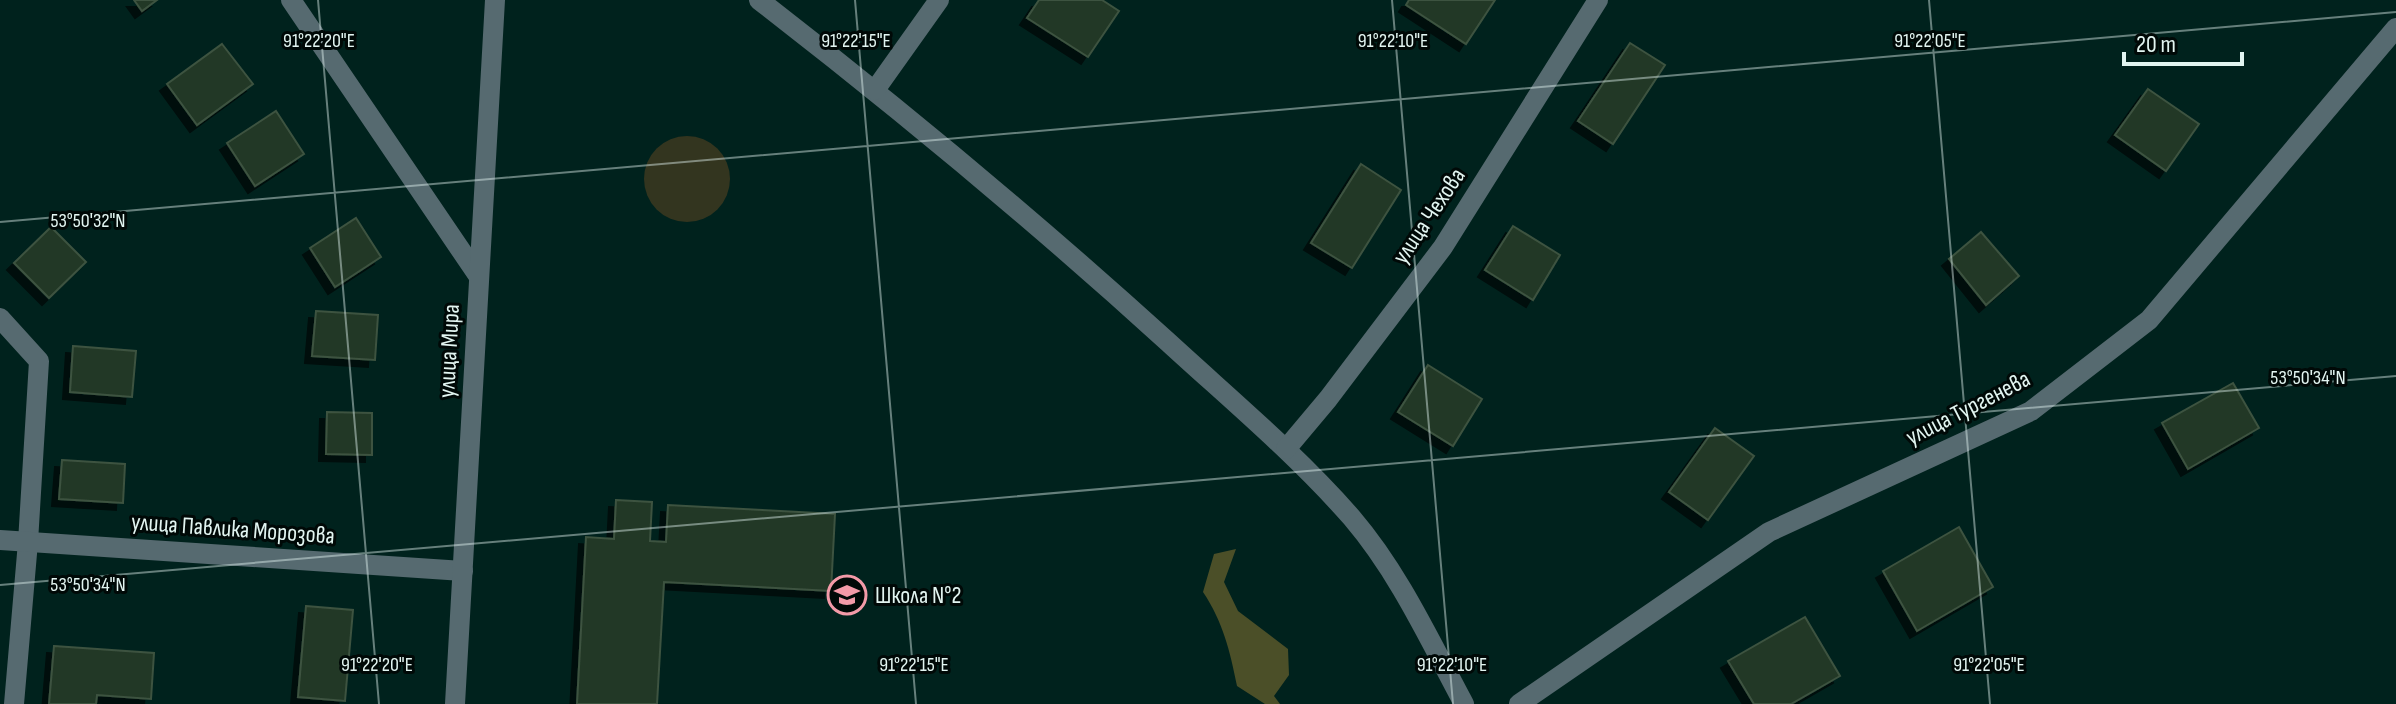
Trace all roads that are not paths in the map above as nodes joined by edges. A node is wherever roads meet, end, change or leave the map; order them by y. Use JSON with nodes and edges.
{"nodes":[{"id":1,"x":291,"y":0,"type":"edge"},
{"id":2,"x":495,"y":0,"type":"edge"},
{"id":3,"x":759,"y":0,"type":"edge"},
{"id":4,"x":939,"y":0,"type":"edge"},
{"id":5,"x":1598,"y":0,"type":"edge"},
{"id":6,"x":2396,"y":28,"type":"edge"},
{"id":7,"x":875,"y":90,"type":"junction"},
{"id":8,"x":479,"y":277,"type":"junction"},
{"id":9,"x":0,"y":318,"type":"edge"},
{"id":10,"x":1286,"y":449,"type":"junction"},
{"id":11,"x":0,"y":540,"type":"edge"},
{"id":12,"x":28,"y":542,"type":"junction"},
{"id":13,"x":463,"y":571,"type":"junction"},
{"id":14,"x":14,"y":704,"type":"edge"},
{"id":15,"x":455,"y":704,"type":"edge"},
{"id":16,"x":1464,"y":704,"type":"edge"},
{"id":17,"x":1519,"y":704,"type":"edge"}],
"edges":[{"from":1,"to":8,"type":"street"},
{"from":2,"to":8,"type":"street","name":"улица Мира"},
{"from":3,"to":7,"type":"street"},
{"from":4,"to":7,"type":"street"},
{"from":5,"to":10,"type":"street","name":"улица Чехова"},
{"from":6,"to":17,"type":"street","name":"улица Тургенева"},
{"from":7,"to":10,"type":"street"},
{"from":8,"to":13,"type":"street","name":"улица Мира"},
{"from":9,"to":12,"type":"street"},
{"from":10,"to":16,"type":"street"},
{"from":11,"to":12,"type":"street","name":"улица Павлика Морозова"},
{"from":12,"to":13,"type":"street","name":"улица Павлика Морозова"},
{"from":12,"to":14,"type":"street"},
{"from":13,"to":15,"type":"street","name":"улица Мира"}]}
